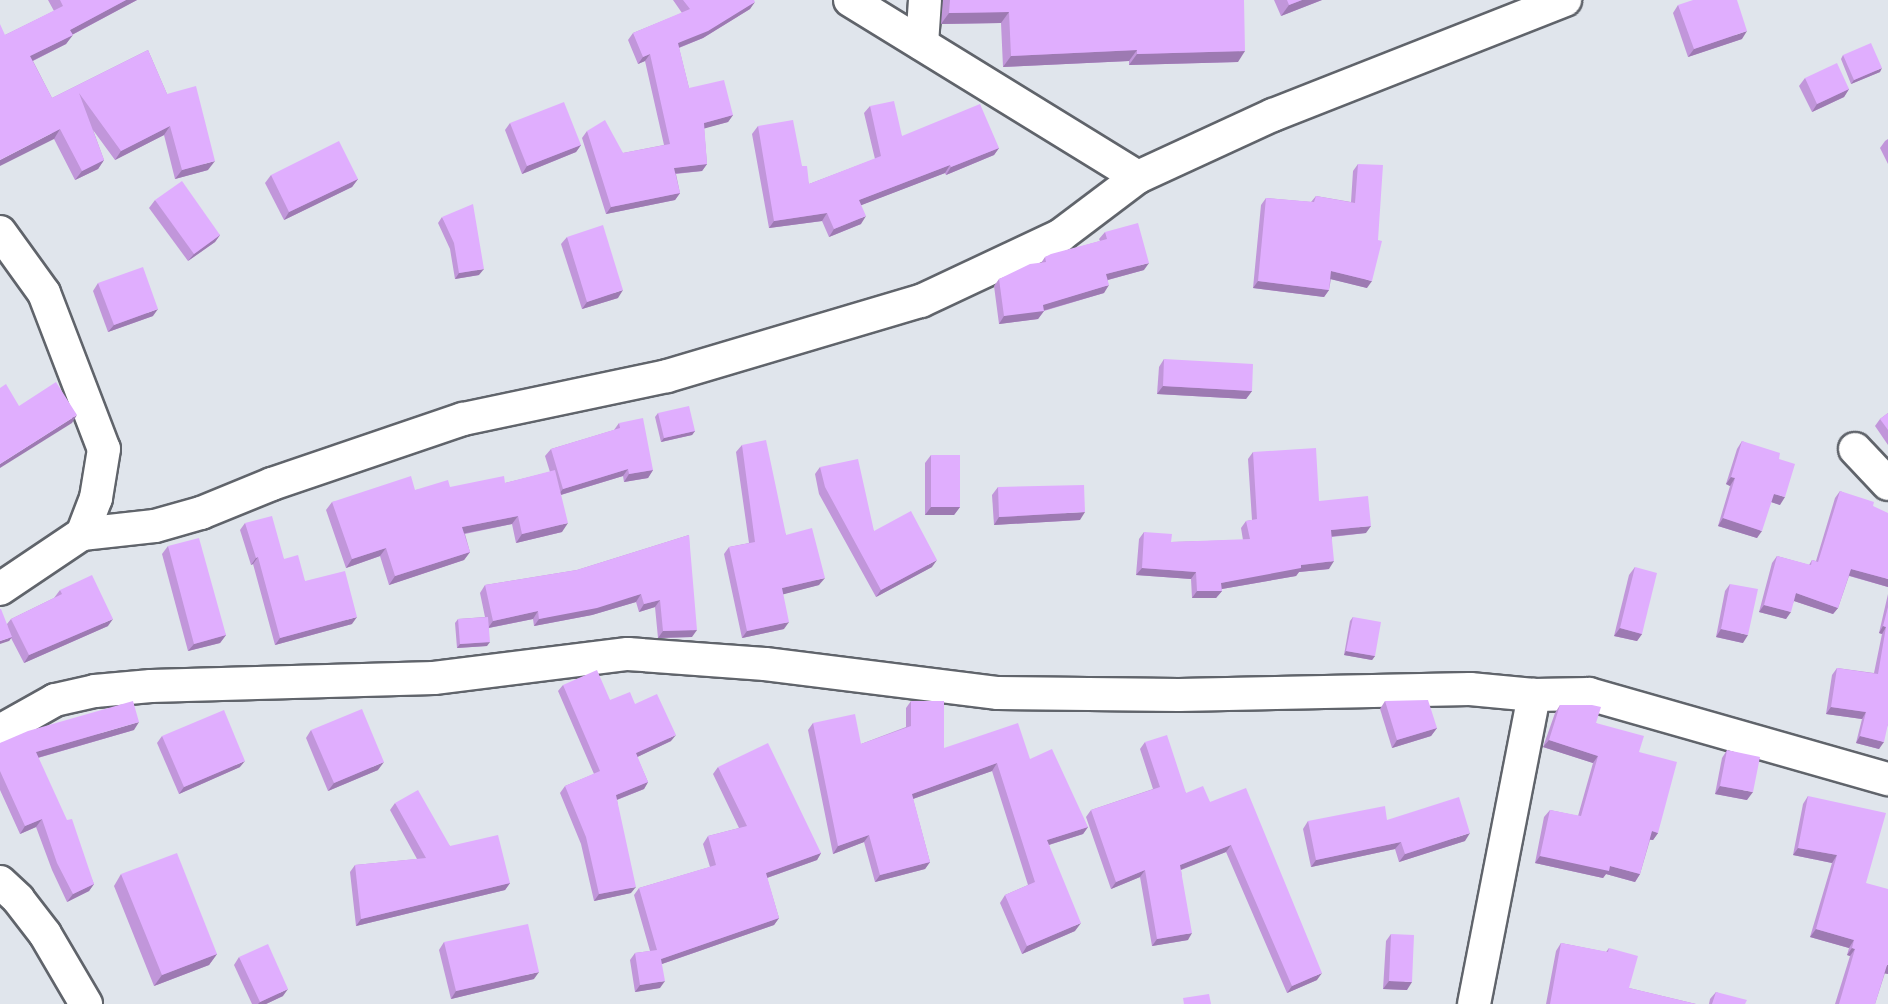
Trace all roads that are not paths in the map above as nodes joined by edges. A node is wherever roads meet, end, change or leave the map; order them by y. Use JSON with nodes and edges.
{"nodes":[{"id":1,"x":850,"y":0,"type":"edge"},
{"id":2,"x":925,"y":0,"type":"edge"},
{"id":3,"x":1565,"y":0,"type":"edge"},
{"id":4,"x":922,"y":44,"type":"junction"},
{"id":5,"x":1138,"y":177,"type":"junction"},
{"id":6,"x":0,"y":232,"type":"edge"},
{"id":7,"x":1855,"y":448,"type":"dead end"},
{"id":8,"x":1888,"y":484,"type":"edge"},
{"id":9,"x":82,"y":534,"type":"junction"},
{"id":10,"x":0,"y":589,"type":"edge"},
{"id":11,"x":1534,"y":695,"type":"junction"},
{"id":12,"x":0,"y":731,"type":"edge"},
{"id":13,"x":1888,"y":779,"type":"edge"},
{"id":14,"x":0,"y":882,"type":"edge"},
{"id":15,"x":86,"y":1004,"type":"edge"},
{"id":16,"x":1474,"y":1004,"type":"edge"}],
"edges":[{"from":1,"to":4,"type":"street"},
{"from":2,"to":4,"type":"street"},
{"from":3,"to":5,"type":"street"},
{"from":4,"to":5,"type":"street"},
{"from":5,"to":9,"type":"street"},
{"from":6,"to":9,"type":"street"},
{"from":7,"to":8,"type":"street"},
{"from":9,"to":10,"type":"street"},
{"from":11,"to":12,"type":"street"},
{"from":11,"to":13,"type":"street"},
{"from":11,"to":16,"type":"street"},
{"from":14,"to":15,"type":"street"}]}
